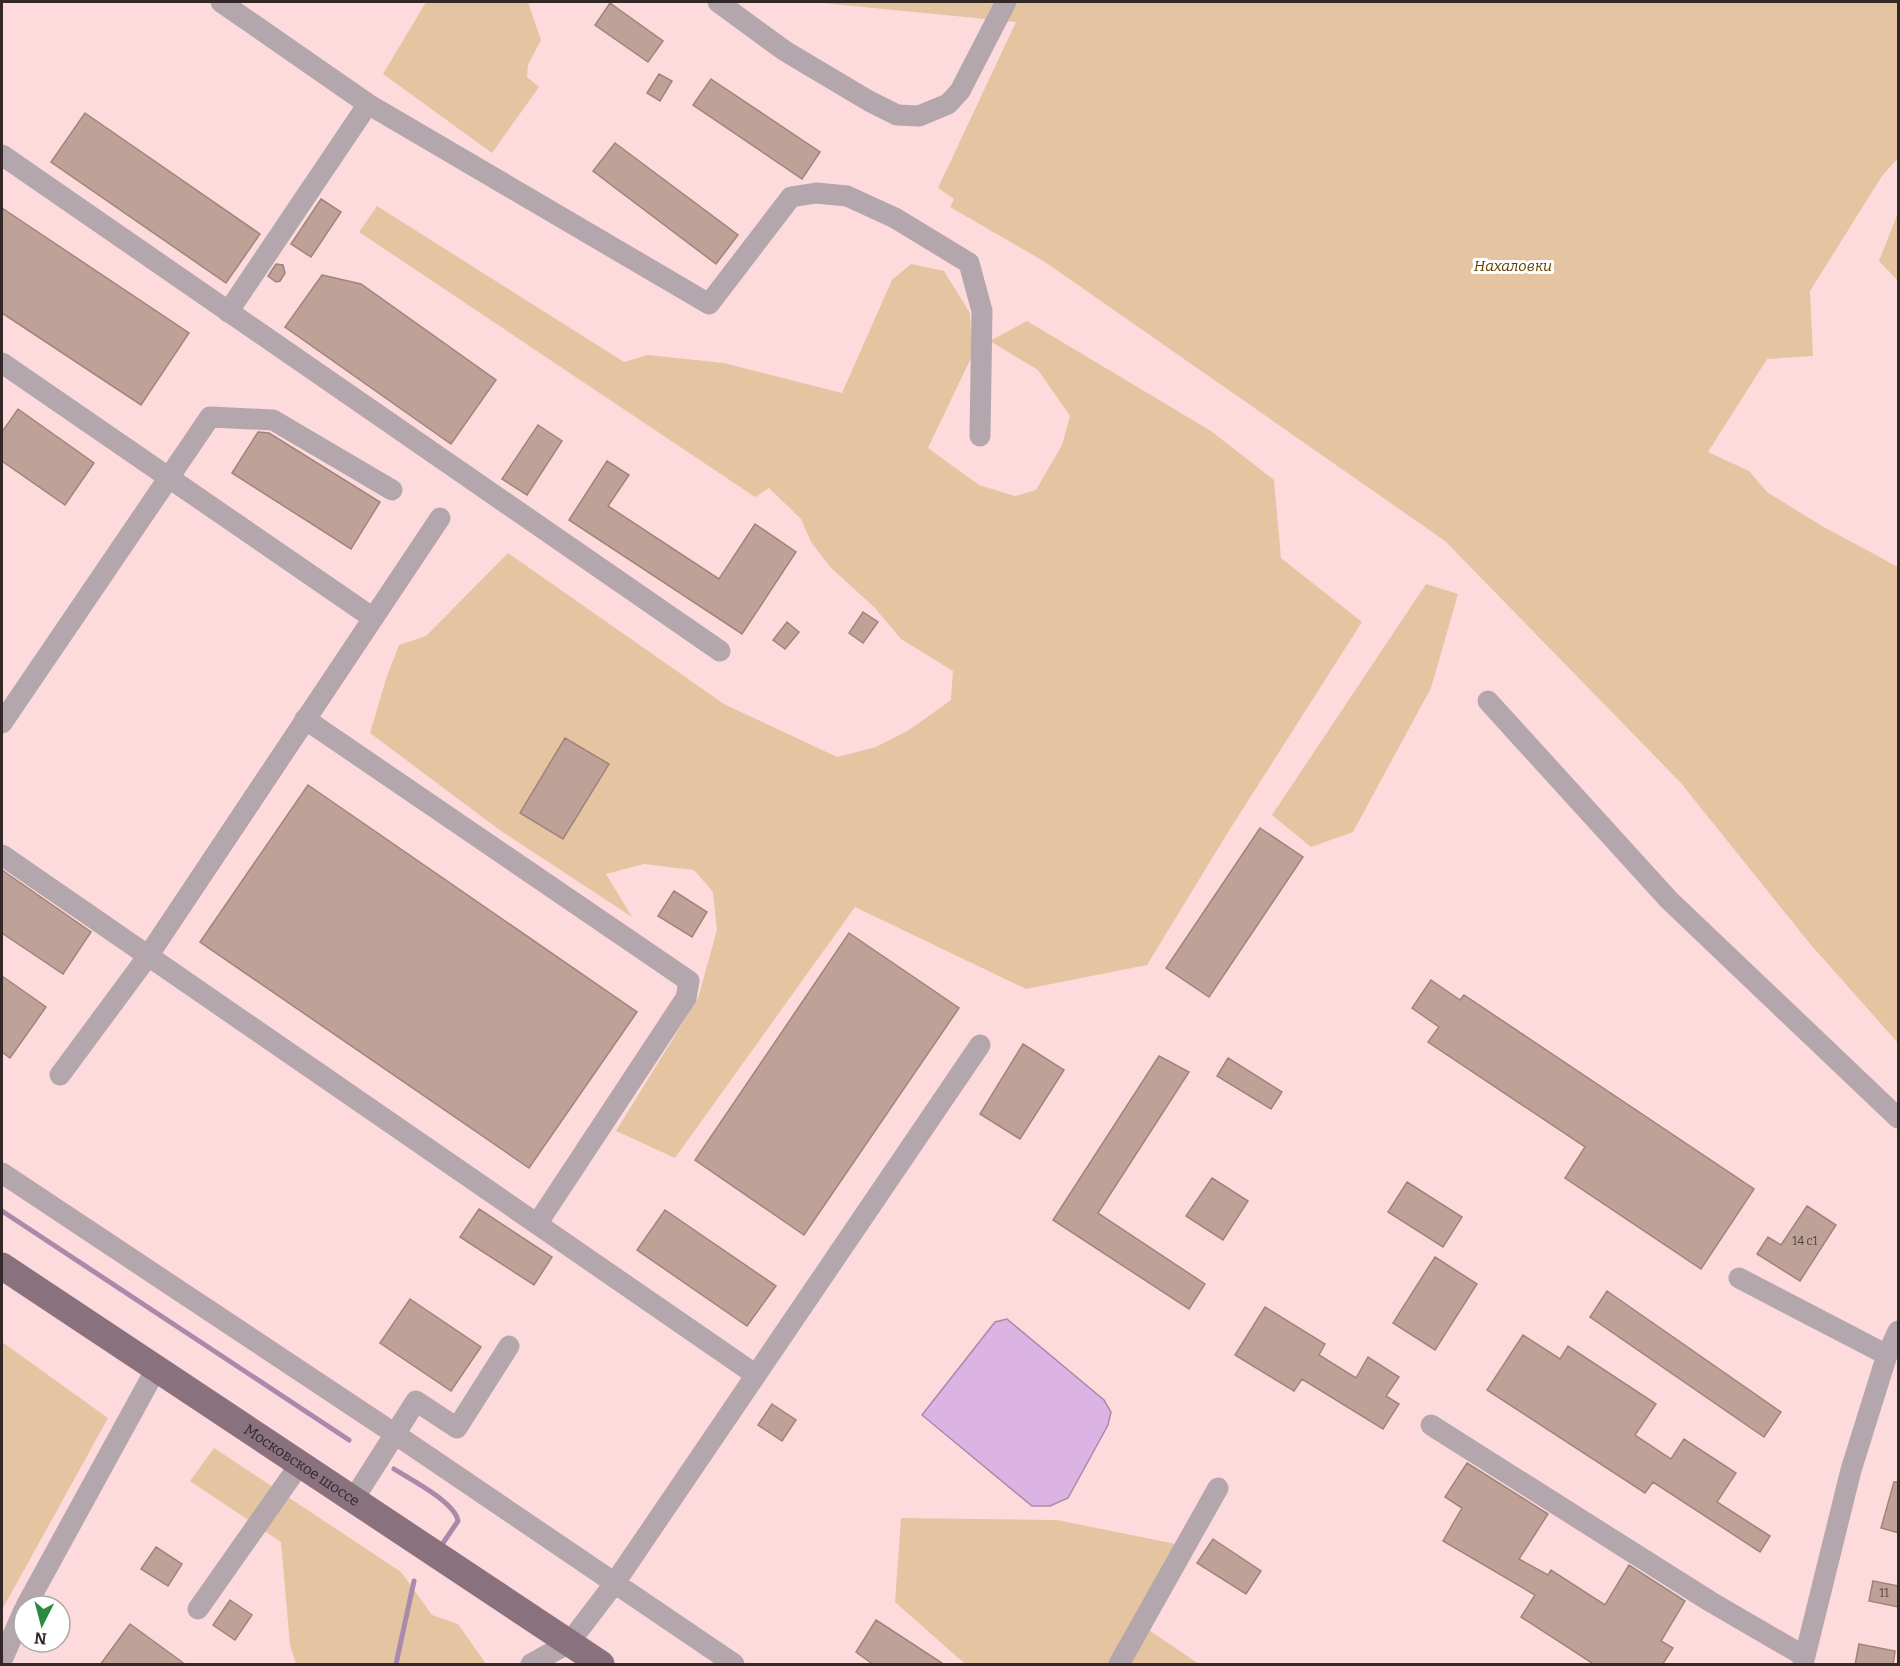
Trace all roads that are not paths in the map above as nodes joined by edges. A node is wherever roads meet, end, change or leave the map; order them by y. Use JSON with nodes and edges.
{"nodes":[{"id":1,"x":221,"y":2,"type":"edge"},
{"id":2,"x":718,"y":2,"type":"edge"},
{"id":3,"x":1006,"y":2,"type":"edge"},
{"id":4,"x":368,"y":104,"type":"junction"},
{"id":5,"x":2,"y":155,"type":"edge"},
{"id":6,"x":228,"y":312,"type":"junction"},
{"id":7,"x":2,"y":363,"type":"edge"},
{"id":8,"x":980,"y":436,"type":"dead end"},
{"id":9,"x":169,"y":477,"type":"junction"},
{"id":10,"x":392,"y":490,"type":"dead end"},
{"id":11,"x":440,"y":518,"type":"dead end"},
{"id":12,"x":373,"y":618,"type":"junction"},
{"id":13,"x":720,"y":651,"type":"dead end"},
{"id":14,"x":1488,"y":700,"type":"dead end"},
{"id":15,"x":306,"y":719,"type":"junction"},
{"id":16,"x":2,"y":723,"type":"edge"},
{"id":17,"x":2,"y":855,"type":"edge"},
{"id":18,"x":148,"y":956,"type":"junction"},
{"id":19,"x":980,"y":1045,"type":"dead end"},
{"id":20,"x":60,"y":1075,"type":"dead end"},
{"id":21,"x":1899,"y":1118,"type":"edge"},
{"id":22,"x":2,"y":1173,"type":"edge"},
{"id":23,"x":537,"y":1224,"type":"junction"},
{"id":24,"x":2,"y":1266,"type":"edge"},
{"id":25,"x":1739,"y":1278,"type":"dead end"},
{"id":26,"x":1899,"y":1331,"type":"edge"},
{"id":27,"x":509,"y":1346,"type":"dead end"},
{"id":28,"x":1887,"y":1355,"type":"junction"},
{"id":29,"x":156,"y":1369,"type":"junction"},
{"id":30,"x":756,"y":1375,"type":"junction"},
{"id":31,"x":1431,"y":1425,"type":"dead end"},
{"id":32,"x":395,"y":1434,"type":"junction"},
{"id":33,"x":300,"y":1464,"type":"junction"},
{"id":34,"x":1218,"y":1488,"type":"dead end"},
{"id":35,"x":353,"y":1500,"type":"junction"},
{"id":36,"x":614,"y":1584,"type":"junction"},
{"id":37,"x":31,"y":1594,"type":"edge"},
{"id":38,"x":198,"y":1609,"type":"dead end"},
{"id":39,"x":12,"y":1637,"type":"edge"},
{"id":40,"x":568,"y":1643,"type":"junction"},
{"id":41,"x":2,"y":1660,"type":"edge"},
{"id":42,"x":1803,"y":1660,"type":"edge"},
{"id":43,"x":531,"y":1665,"type":"edge"},
{"id":44,"x":601,"y":1665,"type":"edge"},
{"id":45,"x":734,"y":1665,"type":"edge"},
{"id":46,"x":1119,"y":1665,"type":"edge"}],
"edges":[{"from":1,"to":4,"type":"street"},
{"from":2,"to":3,"type":"street"},
{"from":4,"to":6,"type":"street"},
{"from":4,"to":8,"type":"street"},
{"from":5,"to":6,"type":"street"},
{"from":6,"to":13,"type":"street"},
{"from":7,"to":9,"type":"street"},
{"from":9,"to":10,"type":"street"},
{"from":9,"to":12,"type":"street"},
{"from":9,"to":16,"type":"street"},
{"from":11,"to":12,"type":"street"},
{"from":12,"to":15,"type":"street"},
{"from":14,"to":21,"type":"street"},
{"from":15,"to":18,"type":"street"},
{"from":15,"to":23,"type":"street"},
{"from":17,"to":18,"type":"street"},
{"from":18,"to":20,"type":"street"},
{"from":18,"to":23,"type":"street"},
{"from":19,"to":30,"type":"street"},
{"from":22,"to":32,"type":"street"},
{"from":23,"to":30,"type":"street"},
{"from":24,"to":29,"type":"main road","name":"Московское шоссе"},
{"from":25,"to":28,"type":"street"},
{"from":26,"to":28,"type":"street"},
{"from":27,"to":32,"type":"street"},
{"from":28,"to":42,"type":"street"},
{"from":29,"to":33,"type":"main road","name":"Московское шоссе"},
{"from":29,"to":37,"type":"street"},
{"from":30,"to":36,"type":"street"},
{"from":31,"to":42,"type":"street"},
{"from":32,"to":35,"type":"street"},
{"from":32,"to":36,"type":"street"},
{"from":33,"to":35,"type":"main road","name":"Московское шоссе"},
{"from":33,"to":38,"type":"street"},
{"from":34,"to":46,"type":"street"},
{"from":35,"to":40,"type":"main road","name":"Московское шоссе"},
{"from":36,"to":40,"type":"street"},
{"from":36,"to":45,"type":"street"},
{"from":39,"to":41,"type":"street"},
{"from":40,"to":43,"type":"street"},
{"from":40,"to":44,"type":"main road","name":"Московское шоссе"}]}
